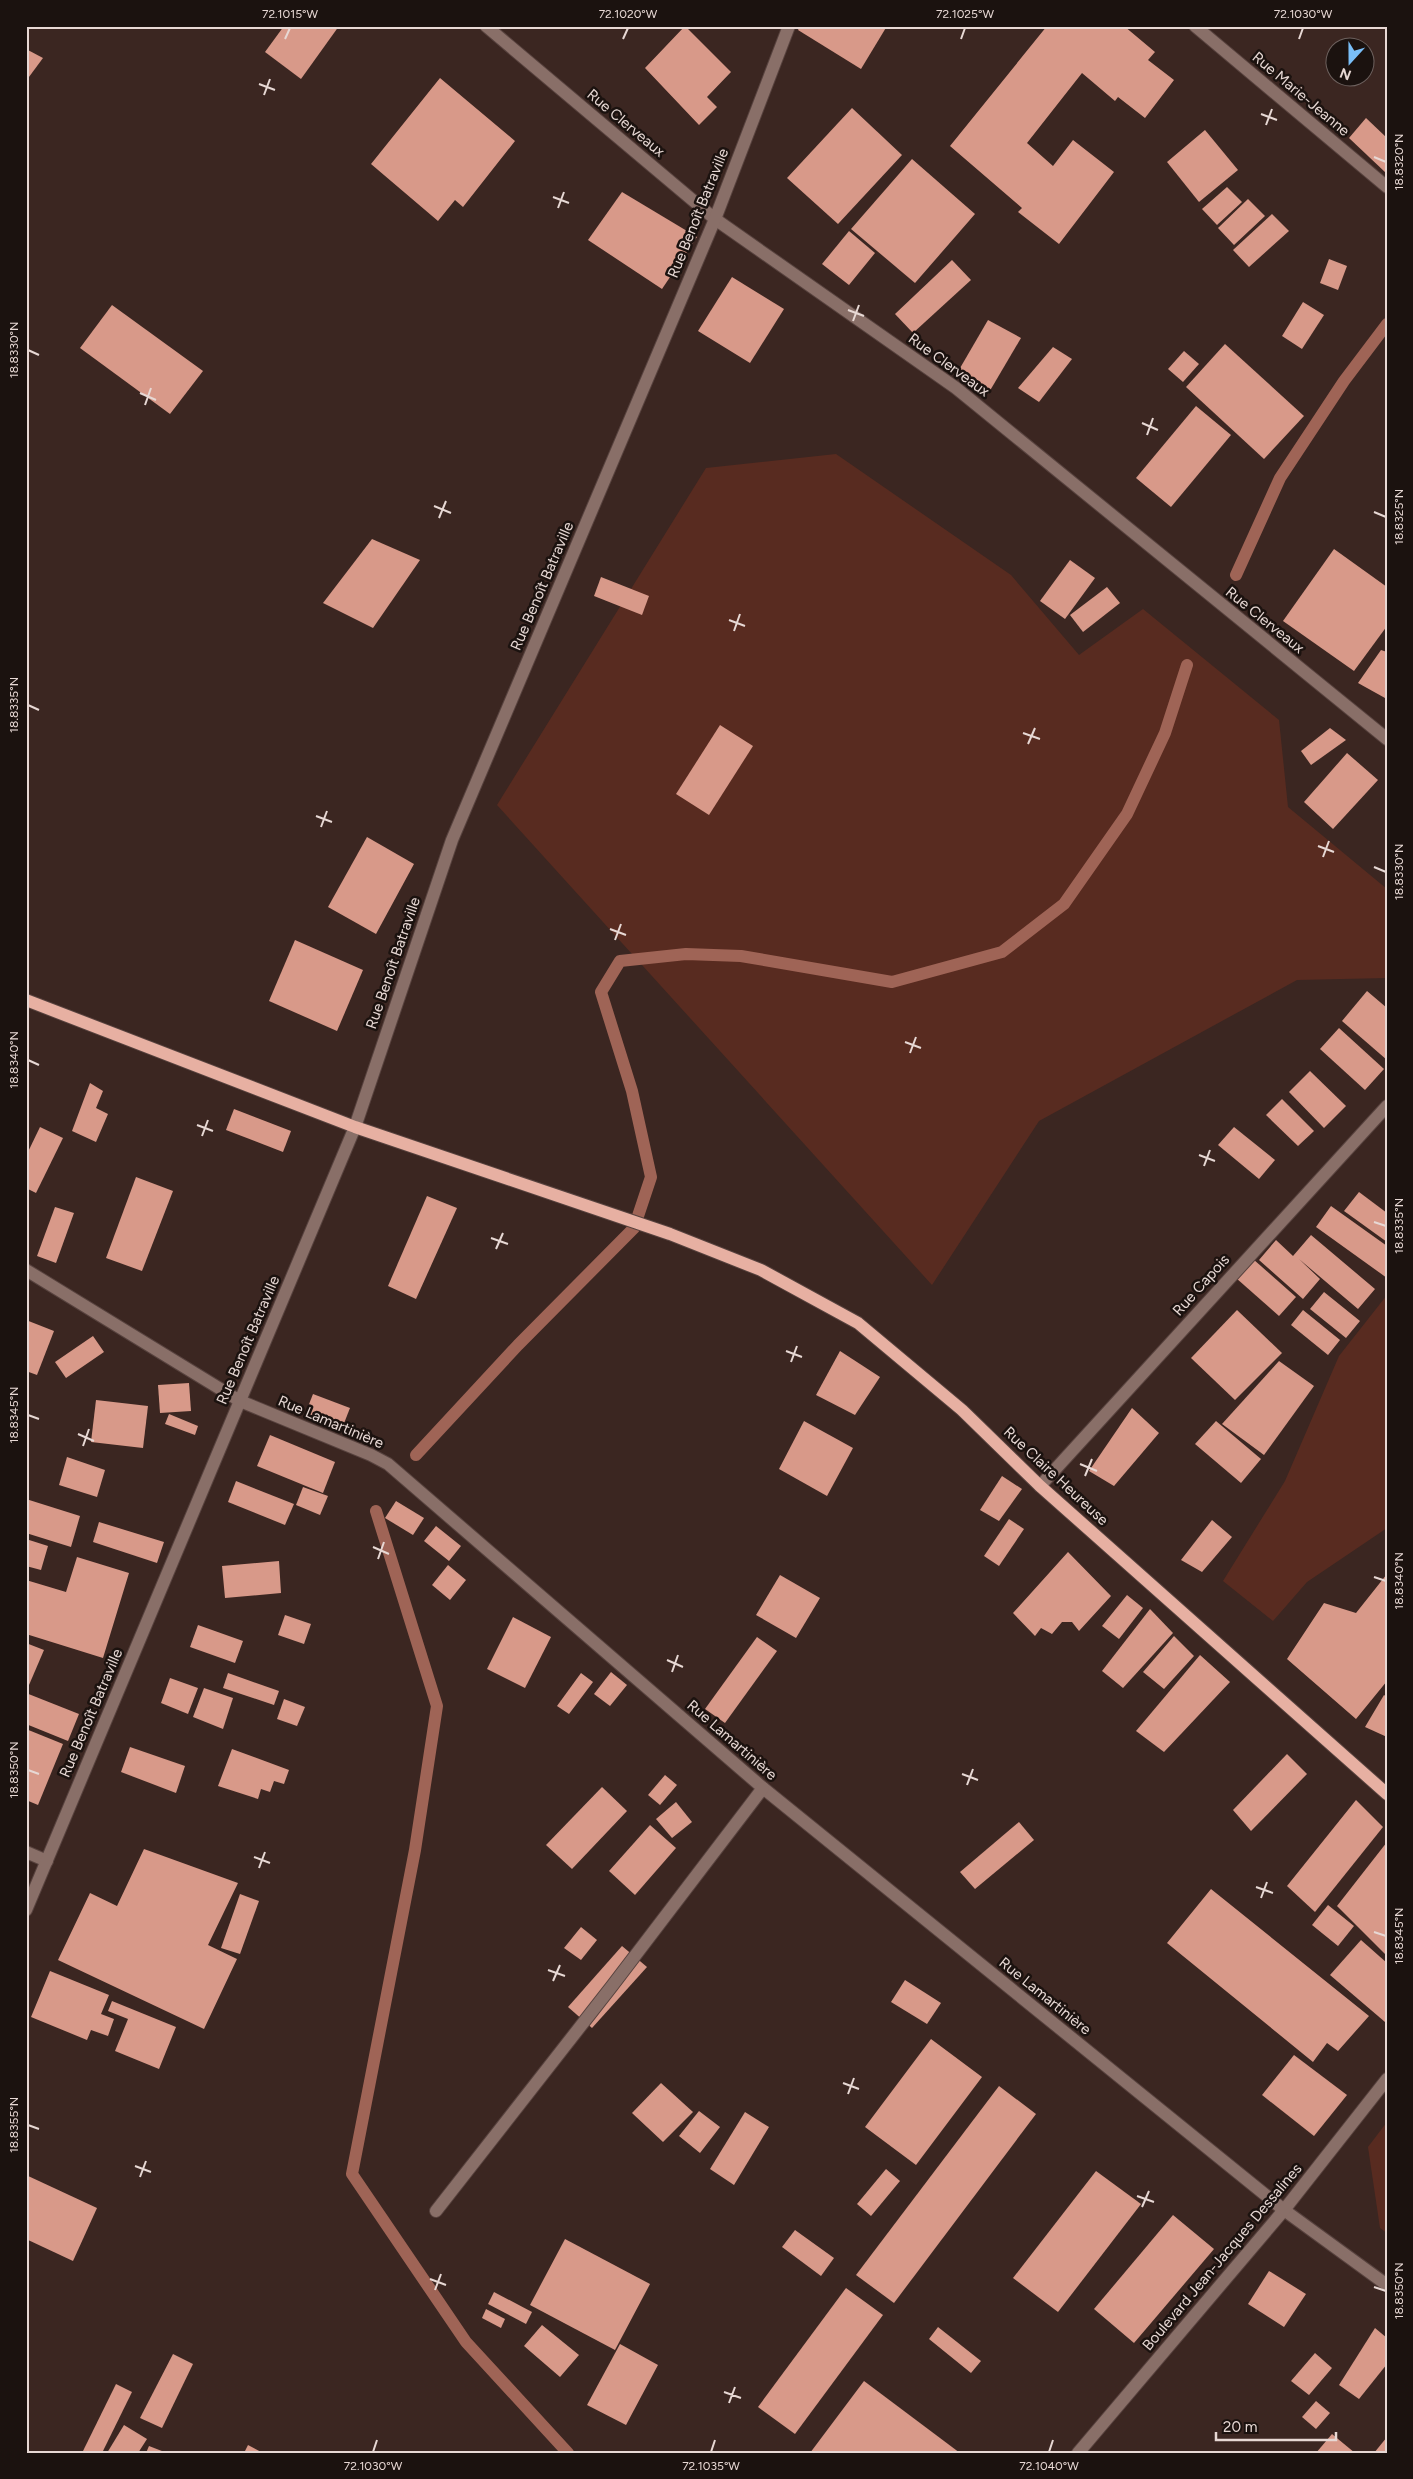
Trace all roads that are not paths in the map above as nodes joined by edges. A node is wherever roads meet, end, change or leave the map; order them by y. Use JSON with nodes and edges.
{"nodes":[{"id":1,"x":486,"y":26,"type":"edge"},
{"id":2,"x":789,"y":26,"type":"edge"},
{"id":3,"x":1195,"y":26,"type":"edge"},
{"id":4,"x":1387,"y":187,"type":"edge"},
{"id":5,"x":715,"y":220,"type":"junction"},
{"id":6,"x":1387,"y":740,"type":"edge"},
{"id":7,"x":26,"y":1000,"type":"edge"},
{"id":8,"x":1387,"y":1106,"type":"edge"},
{"id":9,"x":355,"y":1128,"type":"junction"},
{"id":10,"x":26,"y":1270,"type":"edge"},
{"id":11,"x":240,"y":1401,"type":"junction"},
{"id":12,"x":1040,"y":1486,"type":"junction"},
{"id":13,"x":763,"y":1788,"type":"junction"},
{"id":14,"x":1387,"y":1794,"type":"edge"},
{"id":15,"x":26,"y":1852,"type":"edge"},
{"id":16,"x":47,"y":1861,"type":"junction"},
{"id":17,"x":26,"y":1910,"type":"edge"},
{"id":18,"x":1387,"y":2079,"type":"edge"},
{"id":19,"x":1284,"y":2210,"type":"junction"},
{"id":20,"x":436,"y":2211,"type":"dead end"},
{"id":21,"x":1387,"y":2285,"type":"edge"},
{"id":22,"x":1078,"y":2453,"type":"edge"}],
"edges":[{"from":1,"to":5,"type":"street","name":"Rue Clerveaux"},
{"from":2,"to":5,"type":"street","name":"Rue Benoît Batraville"},
{"from":3,"to":4,"type":"street","name":"Rue Marie-Jeanne"},
{"from":5,"to":6,"type":"street","name":"Rue Clerveaux"},
{"from":5,"to":9,"type":"street","name":"Rue Benoît Batraville"},
{"from":7,"to":9,"type":"main road","name":"Rue Claire Heureuse"},
{"from":8,"to":12,"type":"street","name":"Rue Capois"},
{"from":9,"to":11,"type":"street","name":"Rue Benoît Batraville"},
{"from":9,"to":12,"type":"main road","name":"Rue Claire Heureuse"},
{"from":10,"to":11,"type":"street","name":"Rue Lamartinière"},
{"from":11,"to":13,"type":"street","name":"Rue Lamartinière"},
{"from":11,"to":16,"type":"street","name":"Rue Benoît Batraville"},
{"from":12,"to":14,"type":"main road","name":"Rue Claire Heureuse"},
{"from":13,"to":19,"type":"street","name":"Rue Lamartinière"},
{"from":13,"to":20,"type":"street"},
{"from":15,"to":16,"type":"street"},
{"from":16,"to":17,"type":"street","name":"Rue Benoît Batraville"},
{"from":18,"to":19,"type":"street","name":"Boulevard Jean-Jacques Dessalines"},
{"from":19,"to":21,"type":"street","name":"Rue Lamartinière"},
{"from":19,"to":22,"type":"street","name":"Boulevard Jean-Jacques Dessalines"}]}
